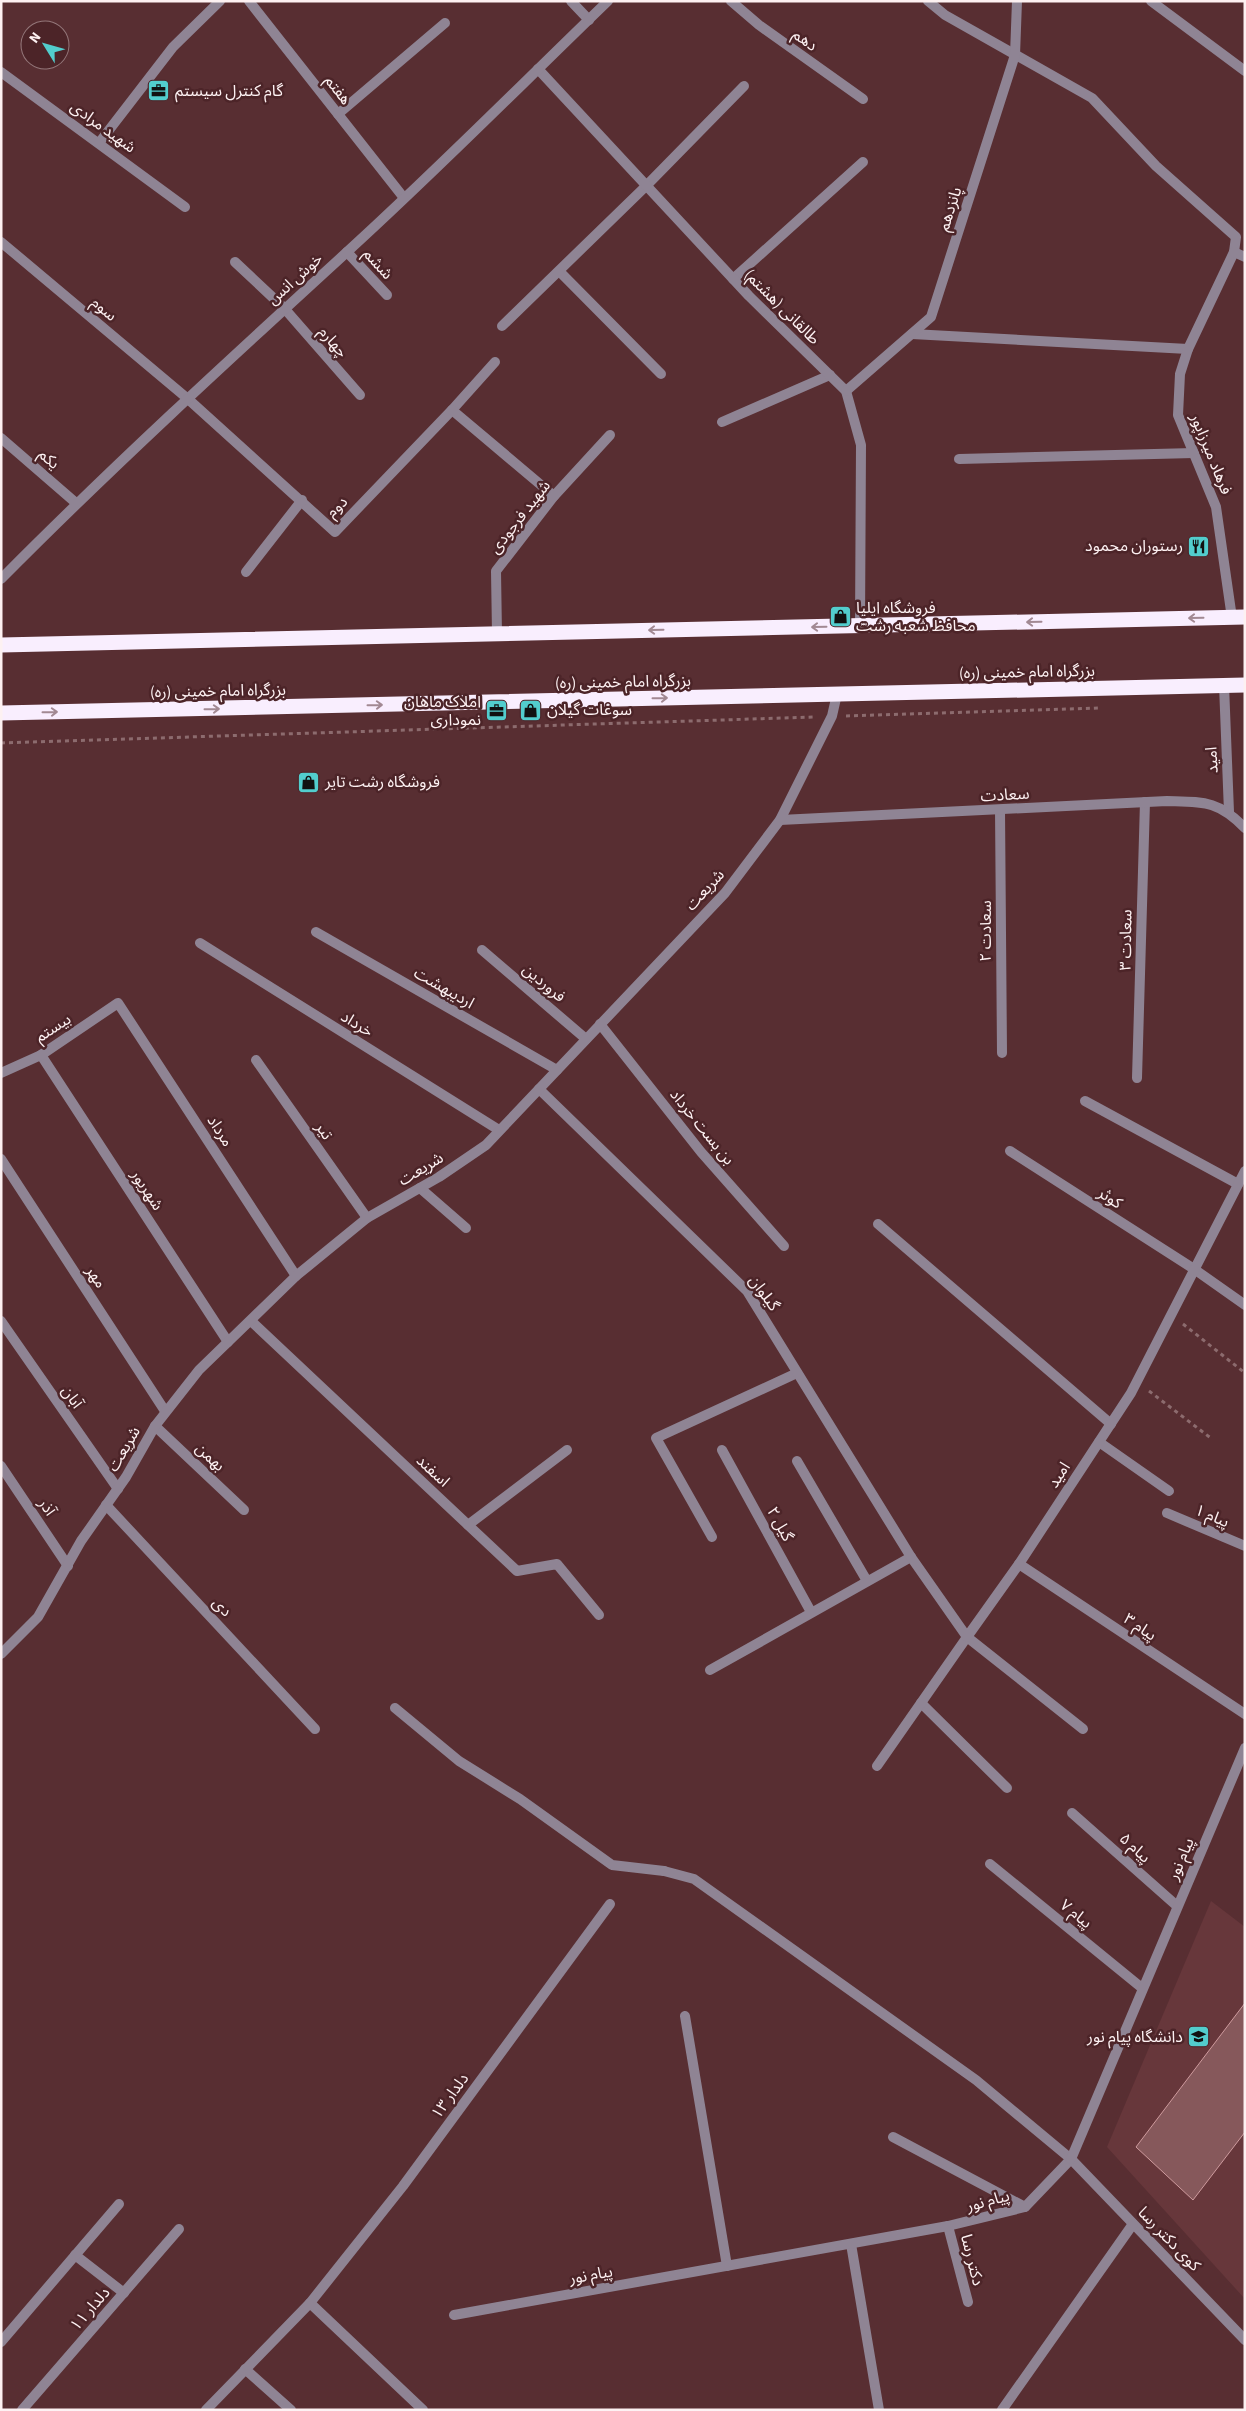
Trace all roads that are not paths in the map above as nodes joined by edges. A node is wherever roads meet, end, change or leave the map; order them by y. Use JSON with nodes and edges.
{"nodes":[{"id":1,"x":220,"y":1,"type":"edge"},
{"id":2,"x":249,"y":1,"type":"edge"},
{"id":3,"x":571,"y":1,"type":"edge"},
{"id":4,"x":608,"y":1,"type":"edge"},
{"id":5,"x":731,"y":1,"type":"edge"},
{"id":6,"x":928,"y":1,"type":"edge"},
{"id":7,"x":1017,"y":1,"type":"edge"},
{"id":8,"x":1151,"y":1,"type":"edge"},
{"id":9,"x":589,"y":20,"type":"junction"},
{"id":10,"x":445,"y":23,"type":"dead end"},
{"id":11,"x":1016,"y":55,"type":"junction"},
{"id":12,"x":538,"y":69,"type":"junction"},
{"id":13,"x":1245,"y":71,"type":"edge"},
{"id":14,"x":1,"y":72,"type":"edge"},
{"id":15,"x":744,"y":86,"type":"dead end"},
{"id":16,"x":863,"y":100,"type":"dead end"},
{"id":17,"x":338,"y":114,"type":"junction"},
{"id":18,"x":99,"y":143,"type":"junction"},
{"id":19,"x":863,"y":162,"type":"dead end"},
{"id":20,"x":646,"y":186,"type":"junction"},
{"id":21,"x":404,"y":198,"type":"junction"},
{"id":22,"x":186,"y":207,"type":"dead end"},
{"id":23,"x":1,"y":242,"type":"edge"},
{"id":24,"x":348,"y":252,"type":"junction"},
{"id":25,"x":1234,"y":252,"type":"junction"},
{"id":26,"x":1245,"y":257,"type":"edge"},
{"id":27,"x":235,"y":262,"type":"dead end"},
{"id":28,"x":560,"y":272,"type":"junction"},
{"id":29,"x":733,"y":279,"type":"junction"},
{"id":30,"x":387,"y":295,"type":"dead end"},
{"id":31,"x":284,"y":308,"type":"junction"},
{"id":32,"x":502,"y":326,"type":"dead end"},
{"id":33,"x":912,"y":334,"type":"junction"},
{"id":34,"x":1188,"y":349,"type":"junction"},
{"id":35,"x":495,"y":362,"type":"dead end"},
{"id":36,"x":661,"y":374,"type":"dead end"},
{"id":37,"x":830,"y":375,"type":"junction"},
{"id":38,"x":846,"y":391,"type":"junction"},
{"id":39,"x":360,"y":395,"type":"dead end"},
{"id":40,"x":188,"y":399,"type":"junction"},
{"id":41,"x":452,"y":410,"type":"junction"},
{"id":42,"x":722,"y":422,"type":"dead end"},
{"id":43,"x":610,"y":435,"type":"dead end"},
{"id":44,"x":1,"y":438,"type":"edge"},
{"id":45,"x":1194,"y":453,"type":"junction"},
{"id":46,"x":959,"y":459,"type":"dead end"},
{"id":47,"x":554,"y":496,"type":"junction"},
{"id":48,"x":302,"y":500,"type":"junction"},
{"id":49,"x":76,"y":503,"type":"junction"},
{"id":50,"x":246,"y":572,"type":"dead end"},
{"id":51,"x":1,"y":579,"type":"edge"},
{"id":52,"x":1238,"y":618,"type":"edge"},
{"id":53,"x":860,"y":626,"type":"junction"},
{"id":54,"x":497,"y":634,"type":"junction"},
{"id":55,"x":1,"y":645,"type":"edge"},
{"id":56,"x":1245,"y":684,"type":"edge"},
{"id":57,"x":1224,"y":685,"type":"junction"},
{"id":58,"x":837,"y":694,"type":"junction"},
{"id":59,"x":1,"y":714,"type":"edge"},
{"id":60,"x":1145,"y":802,"type":"junction"},
{"id":61,"x":1000,"y":810,"type":"junction"},
{"id":62,"x":1229,"y":812,"type":"junction"},
{"id":63,"x":780,"y":820,"type":"junction"},
{"id":64,"x":1245,"y":828,"type":"edge"},
{"id":65,"x":316,"y":932,"type":"dead end"},
{"id":66,"x":200,"y":943,"type":"dead end"},
{"id":67,"x":482,"y":950,"type":"dead end"},
{"id":68,"x":118,"y":1002,"type":"joint"},
{"id":69,"x":600,"y":1024,"type":"junction"},
{"id":70,"x":586,"y":1039,"type":"junction"},
{"id":71,"x":1002,"y":1052,"type":"dead end"},
{"id":72,"x":41,"y":1055,"type":"junction"},
{"id":73,"x":256,"y":1060,"type":"dead end"},
{"id":74,"x":557,"y":1070,"type":"junction"},
{"id":75,"x":1,"y":1073,"type":"edge"},
{"id":76,"x":1138,"y":1078,"type":"dead end"},
{"id":77,"x":539,"y":1089,"type":"junction"},
{"id":78,"x":1085,"y":1101,"type":"dead end"},
{"id":79,"x":499,"y":1130,"type":"junction"},
{"id":80,"x":1010,"y":1151,"type":"dead end"},
{"id":81,"x":1,"y":1160,"type":"edge"},
{"id":82,"x":1245,"y":1171,"type":"edge"},
{"id":83,"x":1238,"y":1184,"type":"junction"},
{"id":84,"x":420,"y":1188,"type":"junction"},
{"id":85,"x":367,"y":1218,"type":"junction"},
{"id":86,"x":878,"y":1224,"type":"dead end"},
{"id":87,"x":466,"y":1228,"type":"dead end"},
{"id":88,"x":784,"y":1246,"type":"dead end"},
{"id":89,"x":1194,"y":1269,"type":"junction"},
{"id":90,"x":296,"y":1276,"type":"junction"},
{"id":91,"x":1245,"y":1305,"type":"edge"},
{"id":92,"x":1,"y":1321,"type":"edge"},
{"id":93,"x":251,"y":1321,"type":"junction"},
{"id":94,"x":228,"y":1342,"type":"junction"},
{"id":95,"x":797,"y":1373,"type":"junction"},
{"id":96,"x":165,"y":1411,"type":"junction"},
{"id":97,"x":1111,"y":1424,"type":"junction"},
{"id":98,"x":155,"y":1426,"type":"junction"},
{"id":99,"x":1098,"y":1442,"type":"junction"},
{"id":100,"x":567,"y":1450,"type":"dead end"},
{"id":101,"x":722,"y":1450,"type":"dead end"},
{"id":102,"x":797,"y":1461,"type":"dead end"},
{"id":103,"x":1,"y":1466,"type":"edge"},
{"id":104,"x":118,"y":1489,"type":"junction"},
{"id":105,"x":1169,"y":1491,"type":"dead end"},
{"id":106,"x":106,"y":1506,"type":"junction"},
{"id":107,"x":244,"y":1510,"type":"dead end"},
{"id":108,"x":1167,"y":1514,"type":"dead end"},
{"id":109,"x":468,"y":1525,"type":"junction"},
{"id":110,"x":712,"y":1537,"type":"dead end"},
{"id":111,"x":1245,"y":1546,"type":"edge"},
{"id":112,"x":911,"y":1557,"type":"junction"},
{"id":113,"x":1019,"y":1564,"type":"junction"},
{"id":114,"x":68,"y":1566,"type":"junction"},
{"id":115,"x":867,"y":1582,"type":"junction"},
{"id":116,"x":811,"y":1612,"type":"junction"},
{"id":117,"x":598,"y":1615,"type":"dead end"},
{"id":118,"x":967,"y":1637,"type":"junction"},
{"id":119,"x":1,"y":1654,"type":"edge"},
{"id":120,"x":710,"y":1670,"type":"dead end"},
{"id":121,"x":921,"y":1704,"type":"junction"},
{"id":122,"x":395,"y":1708,"type":"dead end"},
{"id":123,"x":1245,"y":1714,"type":"edge"},
{"id":124,"x":315,"y":1729,"type":"dead end"},
{"id":125,"x":1083,"y":1729,"type":"dead end"},
{"id":126,"x":1245,"y":1748,"type":"edge"},
{"id":127,"x":877,"y":1766,"type":"dead end"},
{"id":128,"x":1008,"y":1788,"type":"dead end"},
{"id":129,"x":1072,"y":1813,"type":"dead end"},
{"id":130,"x":990,"y":1864,"type":"dead end"},
{"id":131,"x":610,"y":1904,"type":"dead end"},
{"id":132,"x":1177,"y":1906,"type":"junction"},
{"id":133,"x":1142,"y":1988,"type":"junction"},
{"id":134,"x":685,"y":2016,"type":"dead end"},
{"id":135,"x":893,"y":2137,"type":"dead end"},
{"id":136,"x":1071,"y":2159,"type":"junction"},
{"id":137,"x":119,"y":2204,"type":"dead end"},
{"id":138,"x":1024,"y":2207,"type":"junction"},
{"id":139,"x":1133,"y":2224,"type":"junction"},
{"id":140,"x":948,"y":2226,"type":"junction"},
{"id":141,"x":180,"y":2229,"type":"dead end"},
{"id":142,"x":851,"y":2244,"type":"junction"},
{"id":143,"x":75,"y":2255,"type":"junction"},
{"id":144,"x":727,"y":2266,"type":"junction"},
{"id":145,"x":124,"y":2293,"type":"junction"},
{"id":146,"x":968,"y":2302,"type":"dead end"},
{"id":147,"x":310,"y":2303,"type":"junction"},
{"id":148,"x":454,"y":2315,"type":"dead end"},
{"id":149,"x":1245,"y":2340,"type":"edge"},
{"id":150,"x":1,"y":2342,"type":"edge"},
{"id":151,"x":246,"y":2370,"type":"junction"},
{"id":152,"x":22,"y":2410,"type":"edge"},
{"id":153,"x":206,"y":2410,"type":"edge"},
{"id":154,"x":292,"y":2410,"type":"edge"},
{"id":155,"x":423,"y":2410,"type":"edge"},
{"id":156,"x":879,"y":2410,"type":"edge"},
{"id":157,"x":1002,"y":2410,"type":"edge"}],
"edges":[{"from":1,"to":18,"type":"street"},
{"from":2,"to":17,"type":"street","name":"هفتم"},
{"from":3,"to":9,"type":"street"},
{"from":4,"to":9,"type":"street","name":"خوش انس"},
{"from":5,"to":16,"type":"street","name":"دهم"},
{"from":6,"to":11,"type":"street"},
{"from":7,"to":11,"type":"street","name":"پانزدهم"},
{"from":8,"to":13,"type":"street"},
{"from":9,"to":12,"type":"street","name":"خوش انس"},
{"from":10,"to":17,"type":"street"},
{"from":11,"to":25,"type":"street"},
{"from":11,"to":33,"type":"street","name":"پانزدهم"},
{"from":12,"to":20,"type":"street","name":"طالقانی (هشتم)"},
{"from":12,"to":21,"type":"street","name":"خوش انس"},
{"from":14,"to":18,"type":"street","name":"شهید مرادی"},
{"from":15,"to":20,"type":"street"},
{"from":17,"to":21,"type":"street","name":"هفتم"},
{"from":18,"to":22,"type":"street","name":"شهید مرادی"},
{"from":19,"to":29,"type":"street"},
{"from":20,"to":28,"type":"street"},
{"from":20,"to":29,"type":"street","name":"طالقانی (هشتم)"},
{"from":21,"to":24,"type":"street","name":"خوش انس"},
{"from":23,"to":40,"type":"street","name":"سوم"},
{"from":24,"to":30,"type":"street","name":"ششم"},
{"from":24,"to":31,"type":"street","name":"خوش انس"},
{"from":25,"to":26,"type":"street"},
{"from":25,"to":34,"type":"street","name":"فرهاد میرزاپور"},
{"from":27,"to":31,"type":"street","name":"چهارم"},
{"from":28,"to":32,"type":"street"},
{"from":28,"to":36,"type":"street"},
{"from":29,"to":37,"type":"street","name":"طالقانی (هشتم)"},
{"from":31,"to":39,"type":"street","name":"چهارم"},
{"from":31,"to":40,"type":"street","name":"خوش انس"},
{"from":33,"to":34,"type":"street"},
{"from":33,"to":38,"type":"street","name":"پانزدهم"},
{"from":34,"to":45,"type":"street","name":"فرهاد میرزاپور"},
{"from":35,"to":41,"type":"street","name":"دوم"},
{"from":37,"to":38,"type":"street","name":"طالقانی (هشتم)"},
{"from":37,"to":42,"type":"street"},
{"from":38,"to":53,"type":"street","name":"طالقانی (هشتم)"},
{"from":40,"to":48,"type":"street","name":"دوم"},
{"from":40,"to":49,"type":"street","name":"خوش انس"},
{"from":41,"to":47,"type":"street"},
{"from":41,"to":48,"type":"street","name":"دوم"},
{"from":43,"to":47,"type":"street","name":"شهید فرجودی"},
{"from":44,"to":49,"type":"street","name":"یکم"},
{"from":45,"to":46,"type":"street"},
{"from":45,"to":52,"type":"street","name":"فرهاد میرزاپور"},
{"from":47,"to":54,"type":"street","name":"شهید فرجودی"},
{"from":48,"to":50,"type":"street"},
{"from":49,"to":51,"type":"street","name":"خوش انس"},
{"from":52,"to":53,"type":"highway","one_way":true},
{"from":53,"to":54,"type":"highway","one_way":true},
{"from":54,"to":55,"type":"highway"},
{"from":56,"to":57,"type":"highway","name":"بزرگراه امام خمینی (ره)"},
{"from":57,"to":58,"type":"highway","name":"بزرگراه امام خمینی (ره)"},
{"from":57,"to":62,"type":"street","name":"امید"},
{"from":59,"to":58,"type":"highway","name":"بزرگراه امام خمینی (ره)","one_way":true},
{"from":58,"to":63,"type":"street","name":"شریعت"},
{"from":60,"to":61,"type":"street","name":"سعادت"},
{"from":60,"to":62,"type":"street","name":"سعادت"},
{"from":60,"to":76,"type":"street","name":"سعادت ۳"},
{"from":61,"to":63,"type":"street","name":"سعادت"},
{"from":61,"to":71,"type":"street","name":"سعادت ۲"},
{"from":62,"to":64,"type":"street"},
{"from":63,"to":69,"type":"street","name":"شریعت"},
{"from":65,"to":74,"type":"street","name":"اردیبهشت"},
{"from":66,"to":79,"type":"street","name":"خرداد"},
{"from":67,"to":70,"type":"street","name":"فروردین"},
{"from":68,"to":72,"type":"street","name":"بیستم"},
{"from":68,"to":90,"type":"street","name":"مرداد"},
{"from":69,"to":70,"type":"street","name":"شریعت"},
{"from":69,"to":88,"type":"street","name":"بن بست خرداد"},
{"from":70,"to":74,"type":"street","name":"شریعت"},
{"from":72,"to":75,"type":"street","name":"بیستم"},
{"from":72,"to":94,"type":"street","name":"شهریور"},
{"from":73,"to":85,"type":"street","name":"تیر"},
{"from":74,"to":77,"type":"street","name":"شریعت"},
{"from":77,"to":79,"type":"street","name":"شریعت"},
{"from":77,"to":95,"type":"street","name":"گیلوان"},
{"from":78,"to":83,"type":"street"},
{"from":79,"to":84,"type":"street","name":"شریعت"},
{"from":80,"to":89,"type":"street","name":"کوثر"},
{"from":81,"to":96,"type":"street","name":"مهر"},
{"from":82,"to":83,"type":"street","name":"امید"},
{"from":83,"to":89,"type":"street","name":"امید"},
{"from":84,"to":85,"type":"street","name":"شریعت"},
{"from":84,"to":87,"type":"street"},
{"from":85,"to":90,"type":"street","name":"شریعت"},
{"from":86,"to":97,"type":"street"},
{"from":89,"to":91,"type":"street","name":"کوثر"},
{"from":89,"to":97,"type":"street","name":"امید"},
{"from":90,"to":93,"type":"street","name":"شریعت"},
{"from":92,"to":104,"type":"street","name":"آبان"},
{"from":93,"to":94,"type":"street","name":"شریعت"},
{"from":93,"to":109,"type":"street","name":"اسفند"},
{"from":94,"to":96,"type":"street","name":"شریعت"},
{"from":95,"to":110,"type":"street"},
{"from":95,"to":112,"type":"street","name":"گیلوان"},
{"from":96,"to":98,"type":"street","name":"شریعت"},
{"from":97,"to":99,"type":"street","name":"امید"},
{"from":98,"to":104,"type":"street","name":"شریعت"},
{"from":98,"to":107,"type":"street","name":"بهمن"},
{"from":99,"to":105,"type":"street"},
{"from":99,"to":113,"type":"street","name":"امید"},
{"from":100,"to":109,"type":"street"},
{"from":101,"to":116,"type":"street","name":"گیل ۲"},
{"from":102,"to":115,"type":"street"},
{"from":103,"to":114,"type":"street","name":"آذر"},
{"from":104,"to":106,"type":"street","name":"شریعت"},
{"from":106,"to":114,"type":"street","name":"شریعت"},
{"from":106,"to":124,"type":"street","name":"دی"},
{"from":108,"to":111,"type":"street","name":"پیام ۱"},
{"from":109,"to":117,"type":"street","name":"اسفند"},
{"from":112,"to":115,"type":"street"},
{"from":112,"to":118,"type":"street","name":"گیلوان"},
{"from":113,"to":118,"type":"street","name":"امید"},
{"from":113,"to":123,"type":"street","name":"پیام ۳"},
{"from":114,"to":119,"type":"street","name":"شریعت"},
{"from":115,"to":116,"type":"street"},
{"from":116,"to":120,"type":"street"},
{"from":118,"to":121,"type":"street","name":"امید"},
{"from":118,"to":125,"type":"street","name":"گیلوان"},
{"from":121,"to":127,"type":"street","name":"امید"},
{"from":121,"to":128,"type":"street"},
{"from":122,"to":136,"type":"street","name":"کوی دکتر رسا"},
{"from":126,"to":132,"type":"street","name":"پیام نور"},
{"from":129,"to":132,"type":"street","name":"پیام ۵"},
{"from":130,"to":133,"type":"street","name":"پیام ۷"},
{"from":131,"to":147,"type":"street","name":"دلدار ۱۳"},
{"from":132,"to":133,"type":"street","name":"پیام نور"},
{"from":133,"to":136,"type":"street","name":"پیام نور"},
{"from":134,"to":144,"type":"street"},
{"from":135,"to":138,"type":"street"},
{"from":136,"to":138,"type":"street","name":"پیام نور"},
{"from":136,"to":139,"type":"street","name":"کوی دکتر رسا"},
{"from":137,"to":143,"type":"street"},
{"from":138,"to":140,"type":"street","name":"پیام نور"},
{"from":139,"to":149,"type":"street","name":"کوی دکتر رسا"},
{"from":139,"to":157,"type":"street"},
{"from":140,"to":142,"type":"street","name":"پیام نور"},
{"from":140,"to":146,"type":"street","name":"دکتر رسا"},
{"from":141,"to":145,"type":"street","name":"دلدار ۱۱"},
{"from":142,"to":144,"type":"street","name":"پیام نور"},
{"from":142,"to":156,"type":"street"},
{"from":143,"to":145,"type":"street"},
{"from":143,"to":150,"type":"street"},
{"from":144,"to":148,"type":"street","name":"پیام نور"},
{"from":145,"to":152,"type":"street","name":"دلدار ۱۱"},
{"from":147,"to":151,"type":"street","name":"دلدار ۱۳"},
{"from":147,"to":155,"type":"street"},
{"from":151,"to":153,"type":"street","name":"دلدار ۱۳"},
{"from":151,"to":154,"type":"street"}]}
